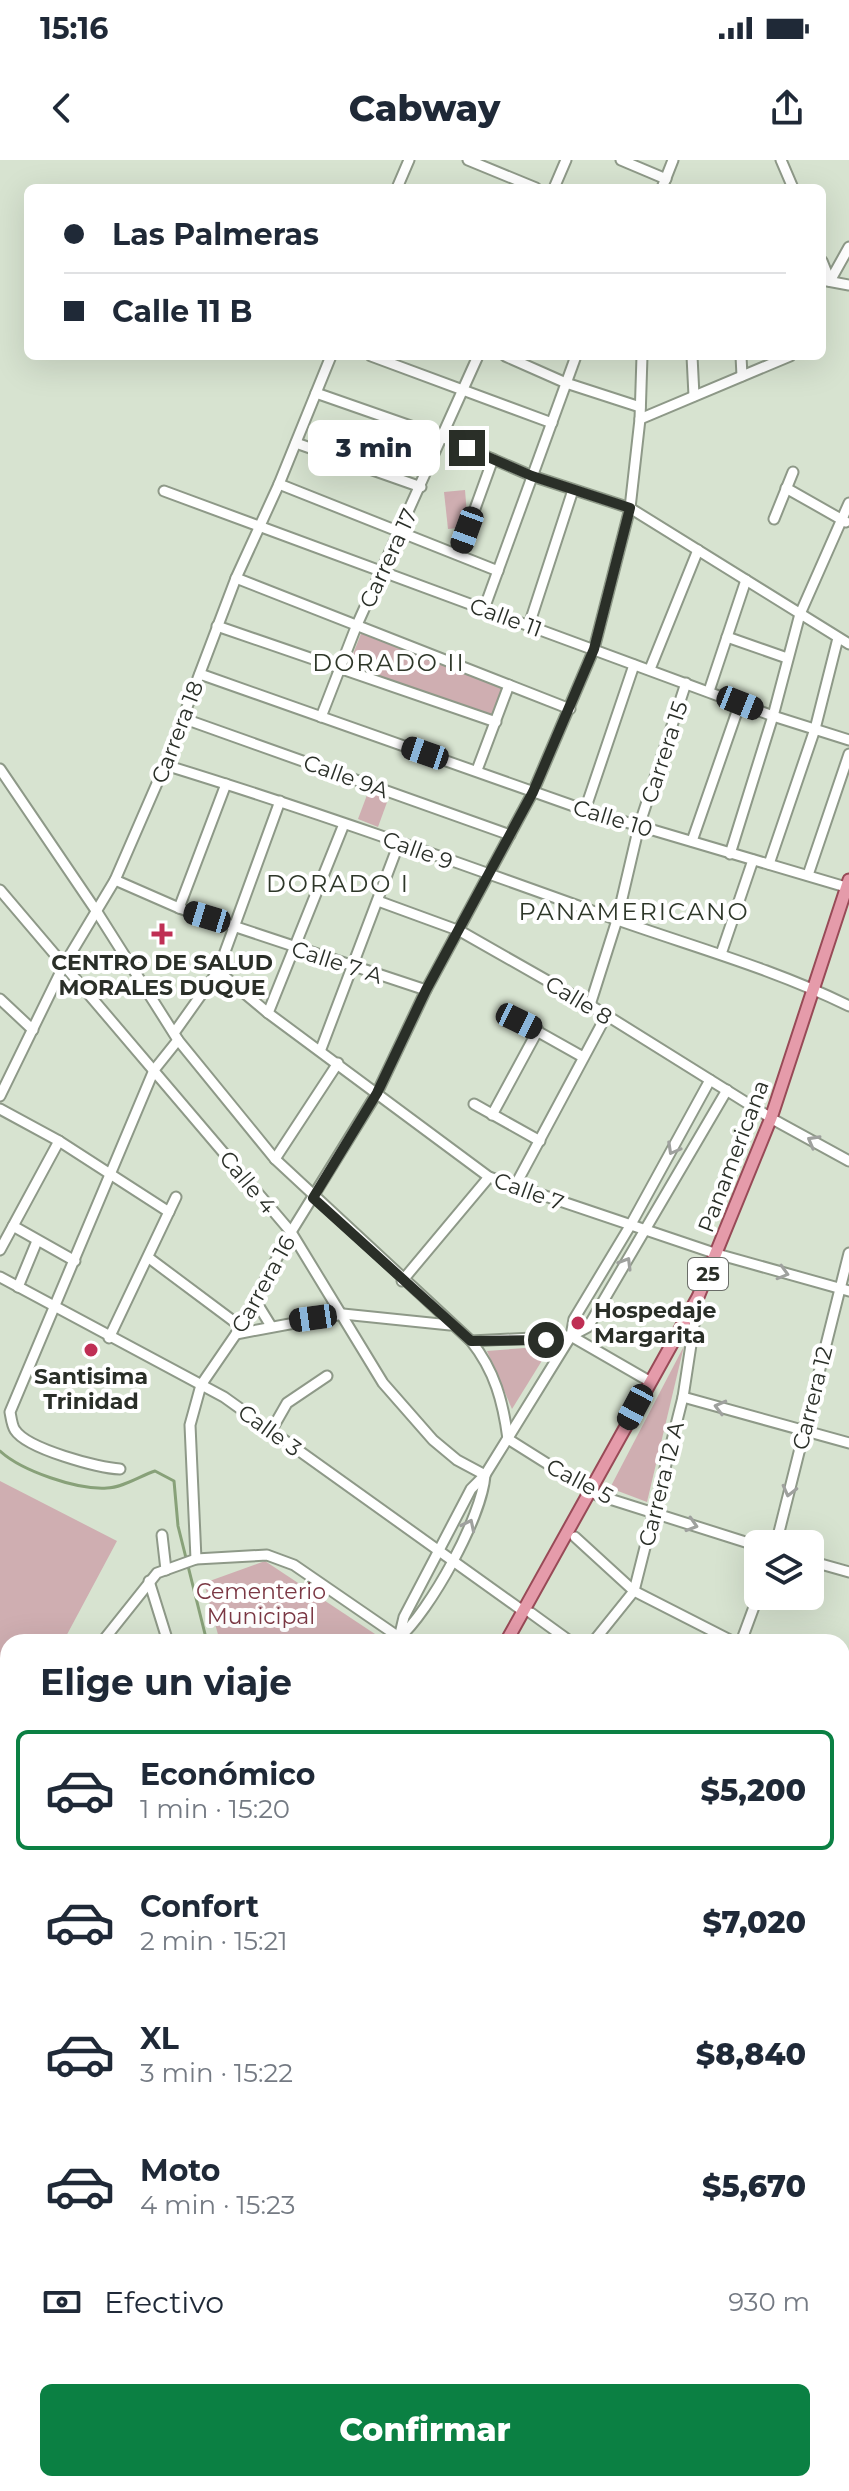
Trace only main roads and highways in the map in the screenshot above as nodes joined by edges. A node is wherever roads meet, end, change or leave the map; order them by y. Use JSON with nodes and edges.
{"nodes":[{"id":1,"x":848,"y":888,"type":"edge"},
{"id":2,"x":720,"y":1255,"type":"junction"},
{"id":3,"x":594,"y":1494,"type":"junction"},
{"id":4,"x":527,"y":1612,"type":"junction"},
{"id":5,"x":512,"y":1634,"type":"edge"},
{"id":6,"x":518,"y":1634,"type":"edge"}],
"edges":[{"from":1,"to":2,"type":"main road","name":"Panamericana","number":"25"},
{"from":2,"to":3,"type":"main road","name":"Panamericana","number":"25"},
{"from":2,"to":3,"type":"main road","name":"Panamericana","number":"25"},
{"from":3,"to":4,"type":"main road","name":"Panamericana","number":"25"},
{"from":3,"to":4,"type":"main road","name":"Panamericana","number":"25"},
{"from":4,"to":5,"type":"main road","name":"Panamericana","number":"25"},
{"from":4,"to":6,"type":"main road","name":"Panamericana","number":"25"}]}
